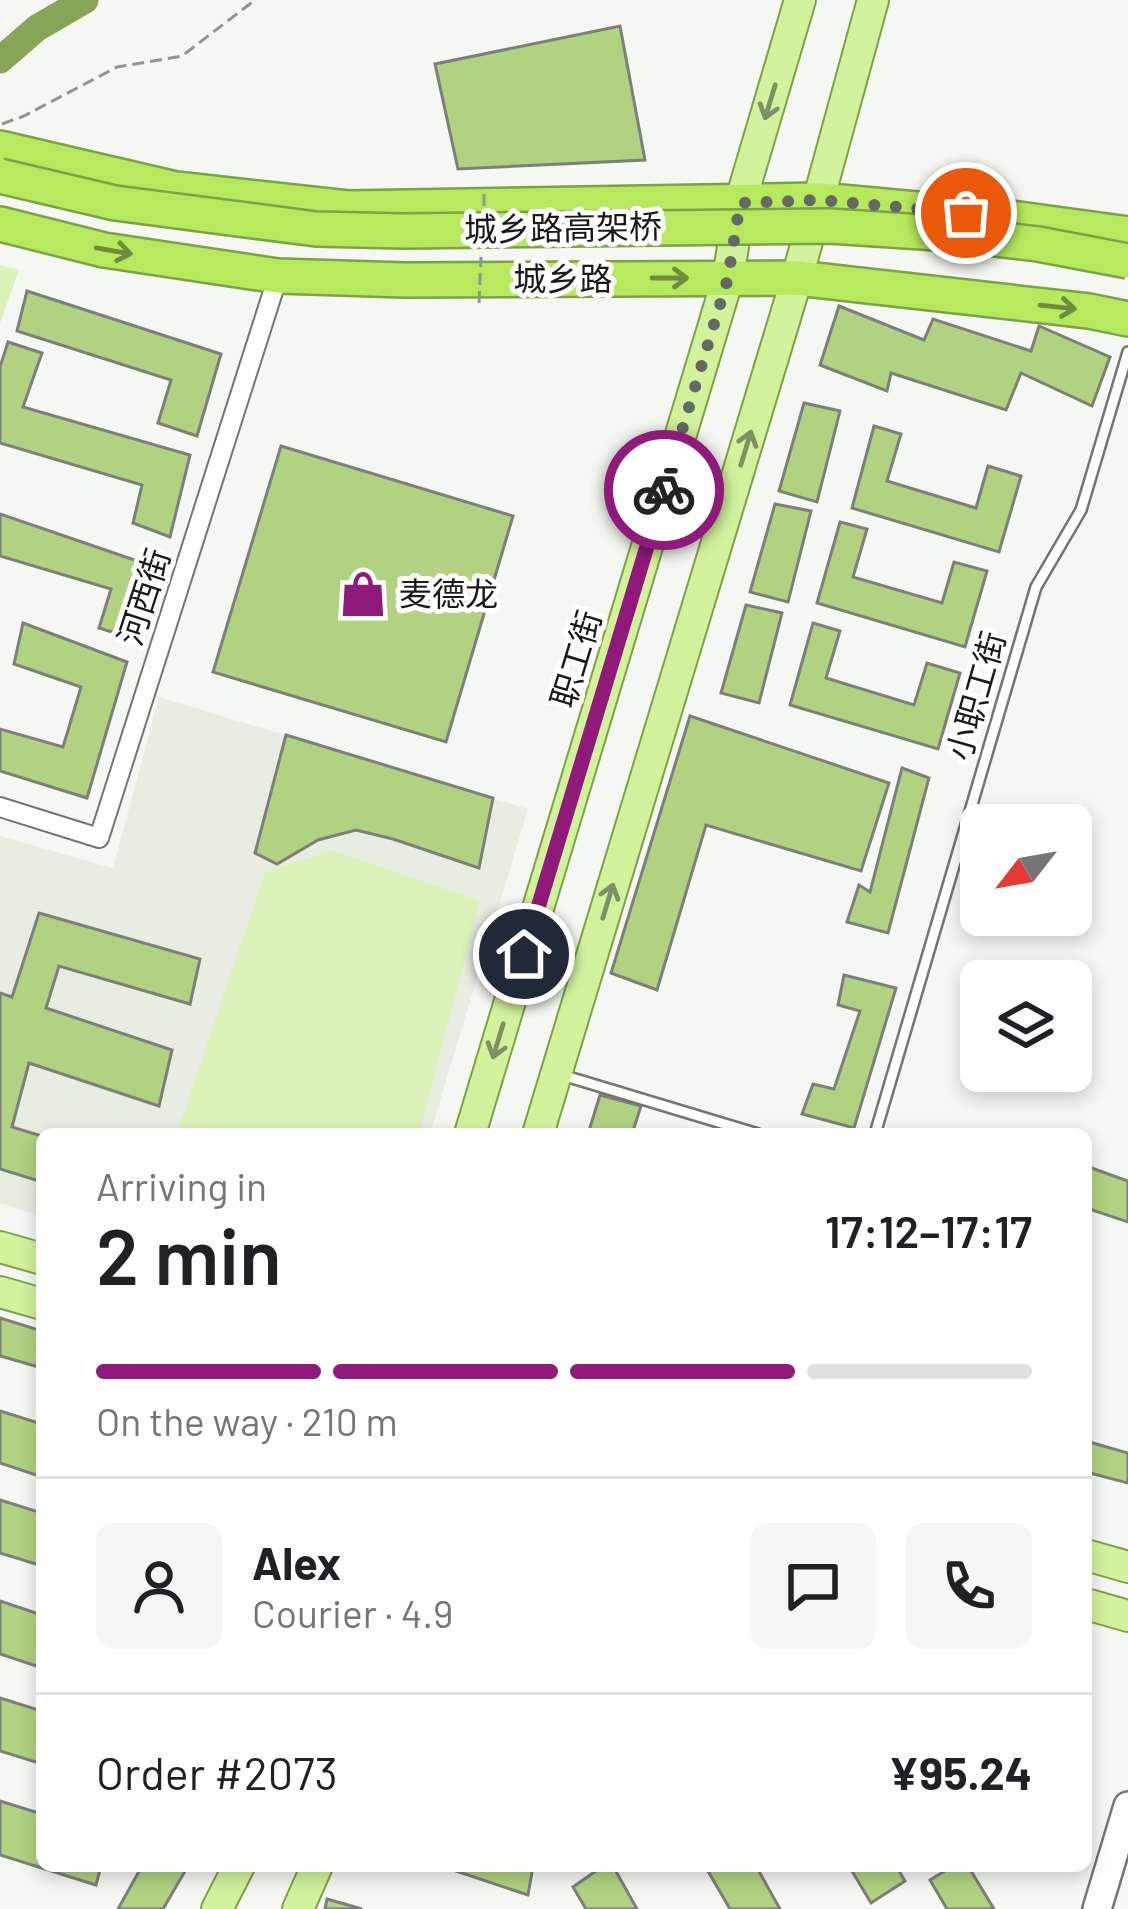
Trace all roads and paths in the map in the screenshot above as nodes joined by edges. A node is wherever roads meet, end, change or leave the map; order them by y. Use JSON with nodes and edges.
{"nodes":[{"id":1,"x":255,"y":0,"type":"edge"},
{"id":2,"x":800,"y":0,"type":"edge"},
{"id":3,"x":874,"y":0,"type":"edge"},
{"id":4,"x":0,"y":124,"type":"edge"},
{"id":5,"x":1,"y":148,"type":"edge"},
{"id":6,"x":0,"y":176,"type":"edge"},
{"id":7,"x":0,"y":196,"type":"edge"},
{"id":8,"x":819,"y":200,"type":"junction"},
{"id":9,"x":740,"y":203,"type":"junction"},
{"id":10,"x":0,"y":224,"type":"edge"},
{"id":11,"x":1128,"y":234,"type":"edge"},
{"id":12,"x":1128,"y":260,"type":"edge"},
{"id":13,"x":1128,"y":275,"type":"edge"},
{"id":14,"x":278,"y":276,"type":"junction"},
{"id":15,"x":728,"y":278,"type":"junction"},
{"id":16,"x":797,"y":278,"type":"junction"},
{"id":17,"x":1128,"y":319,"type":"edge"},
{"id":18,"x":1128,"y":352,"type":"edge"},
{"id":19,"x":0,"y":808,"type":"edge"},
{"id":20,"x":556,"y":1073,"type":"junction"},
{"id":21,"x":472,"y":1128,"type":"edge"},
{"id":22,"x":540,"y":1128,"type":"edge"},
{"id":23,"x":738,"y":1128,"type":"edge"},
{"id":24,"x":877,"y":1128,"type":"edge"},
{"id":25,"x":0,"y":1247,"type":"edge"},
{"id":26,"x":36,"y":1257,"type":"edge"},
{"id":27,"x":0,"y":1292,"type":"edge"},
{"id":28,"x":36,"y":1302,"type":"edge"},
{"id":29,"x":1092,"y":1558,"type":"edge"},
{"id":30,"x":1128,"y":1568,"type":"edge"},
{"id":31,"x":1092,"y":1606,"type":"edge"},
{"id":32,"x":1128,"y":1616,"type":"edge"},
{"id":33,"x":1128,"y":1806,"type":"edge"},
{"id":34,"x":236,"y":1872,"type":"edge"},
{"id":35,"x":314,"y":1872,"type":"edge"},
{"id":36,"x":217,"y":1909,"type":"edge"},
{"id":37,"x":298,"y":1909,"type":"edge"},
{"id":38,"x":1096,"y":1909,"type":"edge"}],
"edges":[{"from":1,"to":4,"type":"path"},
{"from":2,"to":9,"type":"main road","name":"职工街","one_way":true},
{"from":3,"to":8,"type":"main road"},
{"from":5,"to":9,"type":"highway"},
{"from":6,"to":12,"type":"highway","name":"城乡路高架桥","bridge":true},
{"from":7,"to":13,"type":"highway","name":"城乡路高架桥"},
{"from":8,"to":9,"type":"highway"},
{"from":8,"to":11,"type":"highway"},
{"from":8,"to":16,"type":"main road"},
{"from":9,"to":15,"type":"main road","name":"职工街"},
{"from":10,"to":14,"type":"highway","name":"城乡路","one_way":true},
{"from":14,"to":15,"type":"highway","name":"城乡路","one_way":true},
{"from":14,"to":19,"type":"street","name":"河西街"},
{"from":15,"to":16,"type":"highway","name":"城乡路"},
{"from":15,"to":21,"type":"main road","name":"职工街","one_way":true},
{"from":16,"to":17,"type":"highway","name":"城乡路","one_way":true},
{"from":20,"to":16,"type":"main road","one_way":true},
{"from":18,"to":24,"type":"lane","name":"小职工街"},
{"from":20,"to":22,"type":"main road"},
{"from":20,"to":23,"type":"lane"},
{"from":25,"to":26,"type":"main road"},
{"from":27,"to":28,"type":"main road"},
{"from":29,"to":30,"type":"main road"},
{"from":31,"to":32,"type":"main road"},
{"from":33,"to":38,"type":"street"},
{"from":34,"to":36,"type":"main road"},
{"from":35,"to":37,"type":"main road"}]}
